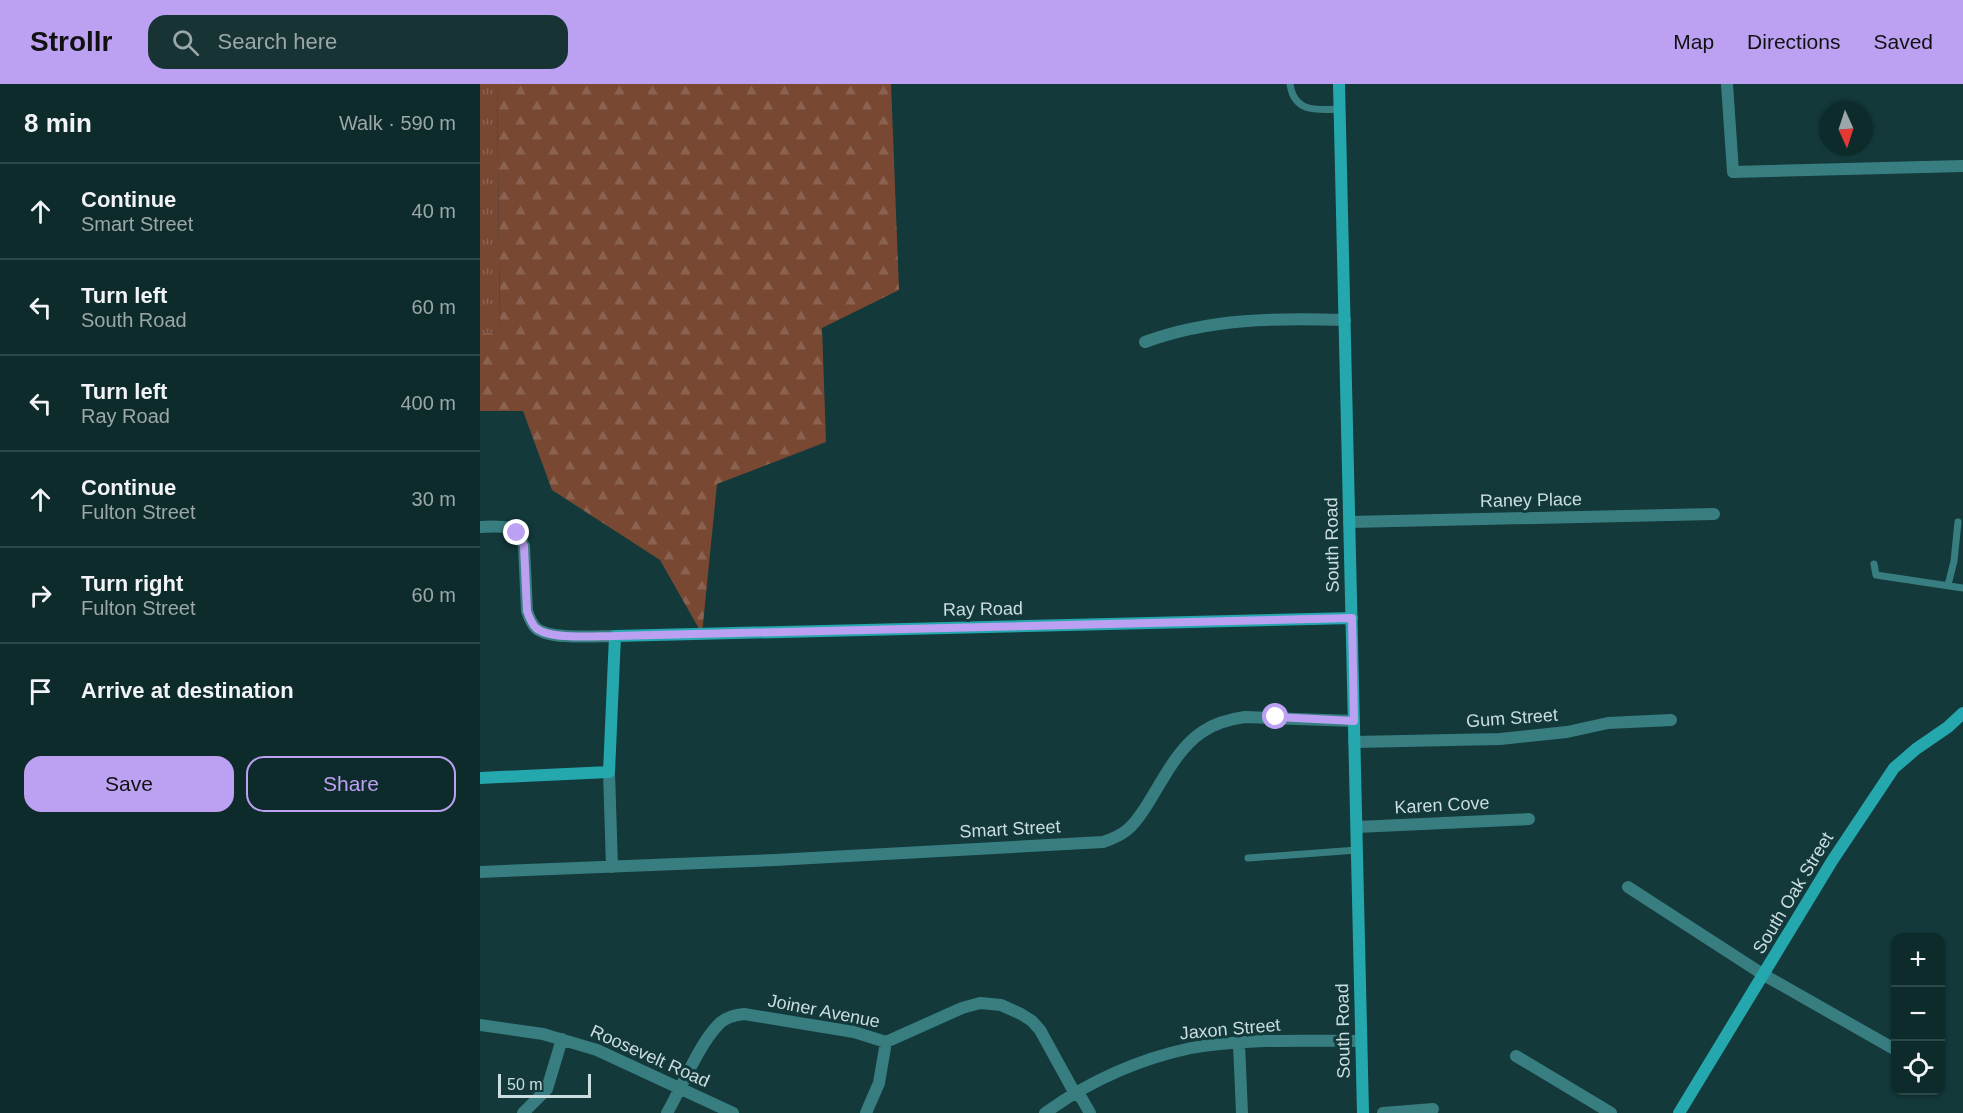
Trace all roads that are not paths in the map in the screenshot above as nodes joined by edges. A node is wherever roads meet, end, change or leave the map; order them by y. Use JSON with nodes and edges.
{"nodes":[{"id":1,"x":1290,"y":84,"type":"edge"},
{"id":2,"x":1339,"y":84,"type":"edge"},
{"id":3,"x":1727,"y":84,"type":"edge"},
{"id":4,"x":1340,"y":109,"type":"junction"},
{"id":5,"x":1963,"y":166,"type":"edge"},
{"id":6,"x":1345,"y":320,"type":"junction"},
{"id":7,"x":1145,"y":342,"type":"dead end"},
{"id":8,"x":1714,"y":514,"type":"dead end"},
{"id":9,"x":1350,"y":522,"type":"junction"},
{"id":10,"x":1958,"y":522,"type":"dead end"},
{"id":11,"x":480,"y":527,"type":"edge"},
{"id":12,"x":1874,"y":564,"type":"dead end"},
{"id":13,"x":1948,"y":585,"type":"junction"},
{"id":14,"x":1963,"y":588,"type":"edge"},
{"id":15,"x":1352,"y":618,"type":"junction"},
{"id":16,"x":615,"y":636,"type":"junction"},
{"id":17,"x":1963,"y":713,"type":"edge"},
{"id":18,"x":1671,"y":720,"type":"dead end"},
{"id":19,"x":1354,"y":721,"type":"junction"},
{"id":20,"x":1354,"y":742,"type":"junction"},
{"id":21,"x":609,"y":772,"type":"junction"},
{"id":22,"x":480,"y":778,"type":"edge"},
{"id":23,"x":1529,"y":819,"type":"dead end"},
{"id":24,"x":1356,"y":827,"type":"junction"},
{"id":25,"x":1357,"y":850,"type":"junction"},
{"id":26,"x":1248,"y":858,"type":"dead end"},
{"id":27,"x":612,"y":867,"type":"junction"},
{"id":28,"x":480,"y":872,"type":"edge"},
{"id":29,"x":1628,"y":888,"type":"dead end"},
{"id":30,"x":1764,"y":975,"type":"junction"},
{"id":31,"x":480,"y":1025,"type":"edge"},
{"id":32,"x":562,"y":1040,"type":"junction"},
{"id":33,"x":1362,"y":1041,"type":"junction"},
{"id":34,"x":886,"y":1042,"type":"junction"},
{"id":35,"x":1239,"y":1044,"type":"junction"},
{"id":36,"x":1891,"y":1047,"type":"edge"},
{"id":37,"x":1516,"y":1056,"type":"dead end"},
{"id":38,"x":682,"y":1088,"type":"junction"},
{"id":39,"x":1075,"y":1094,"type":"junction"},
{"id":40,"x":1061,"y":1108,"type":"edge"},
{"id":41,"x":1432,"y":1109,"type":"dead end"},
{"id":42,"x":1682,"y":1112,"type":"edge"},
{"id":43,"x":523,"y":1113,"type":"edge"},
{"id":44,"x":667,"y":1113,"type":"edge"},
{"id":45,"x":733,"y":1113,"type":"edge"},
{"id":46,"x":866,"y":1113,"type":"edge"},
{"id":47,"x":1045,"y":1113,"type":"edge"},
{"id":48,"x":1090,"y":1113,"type":"edge"},
{"id":49,"x":1242,"y":1113,"type":"edge"},
{"id":50,"x":1363,"y":1113,"type":"edge"},
{"id":51,"x":1383,"y":1113,"type":"edge"},
{"id":52,"x":1611,"y":1113,"type":"edge"}],
"edges":[{"from":1,"to":4,"type":"lane"},
{"from":2,"to":4,"type":"street","name":"South Road"},
{"from":3,"to":5,"type":"street"},
{"from":4,"to":6,"type":"street","name":"South Road"},
{"from":6,"to":7,"type":"street"},
{"from":6,"to":9,"type":"street","name":"South Road"},
{"from":8,"to":9,"type":"street","name":"Raney Place"},
{"from":9,"to":15,"type":"street","name":"South Road"},
{"from":10,"to":13,"type":"lane"},
{"from":11,"to":16,"type":"street"},
{"from":12,"to":13,"type":"lane"},
{"from":13,"to":14,"type":"lane"},
{"from":15,"to":16,"type":"street","name":"Ray Road"},
{"from":15,"to":19,"type":"street","name":"South Road"},
{"from":16,"to":21,"type":"street"},
{"from":17,"to":30,"type":"street","name":"South Oak Street"},
{"from":18,"to":20,"type":"street","name":"Gum Street"},
{"from":19,"to":20,"type":"street","name":"South Road"},
{"from":19,"to":27,"type":"street","name":"Smart Street"},
{"from":20,"to":24,"type":"street","name":"South Road"},
{"from":21,"to":22,"type":"street"},
{"from":21,"to":27,"type":"street"},
{"from":23,"to":24,"type":"street","name":"Karen Cove"},
{"from":24,"to":25,"type":"street","name":"South Road"},
{"from":25,"to":26,"type":"lane"},
{"from":25,"to":33,"type":"street","name":"South Road"},
{"from":27,"to":28,"type":"street","name":"Smart Street"},
{"from":29,"to":30,"type":"street"},
{"from":30,"to":36,"type":"street"},
{"from":30,"to":42,"type":"street","name":"South Oak Street"},
{"from":31,"to":32,"type":"street","name":"Roosevelt Road"},
{"from":32,"to":38,"type":"street","name":"Roosevelt Road"},
{"from":32,"to":43,"type":"street"},
{"from":33,"to":35,"type":"street","name":"Jaxon Street"},
{"from":33,"to":50,"type":"street","name":"South Road"},
{"from":34,"to":38,"type":"street","name":"Joiner Avenue"},
{"from":34,"to":39,"type":"street","name":"Joiner Avenue"},
{"from":34,"to":46,"type":"street"},
{"from":35,"to":39,"type":"street","name":"Jaxon Street"},
{"from":35,"to":49,"type":"street"},
{"from":37,"to":52,"type":"street"},
{"from":38,"to":44,"type":"street","name":"Joiner Avenue"},
{"from":38,"to":45,"type":"street","name":"Roosevelt Road"},
{"from":39,"to":40,"type":"street","name":"Jaxon Street"},
{"from":39,"to":48,"type":"street"},
{"from":40,"to":47,"type":"street","name":"Jaxon Street"},
{"from":41,"to":51,"type":"street"}]}
